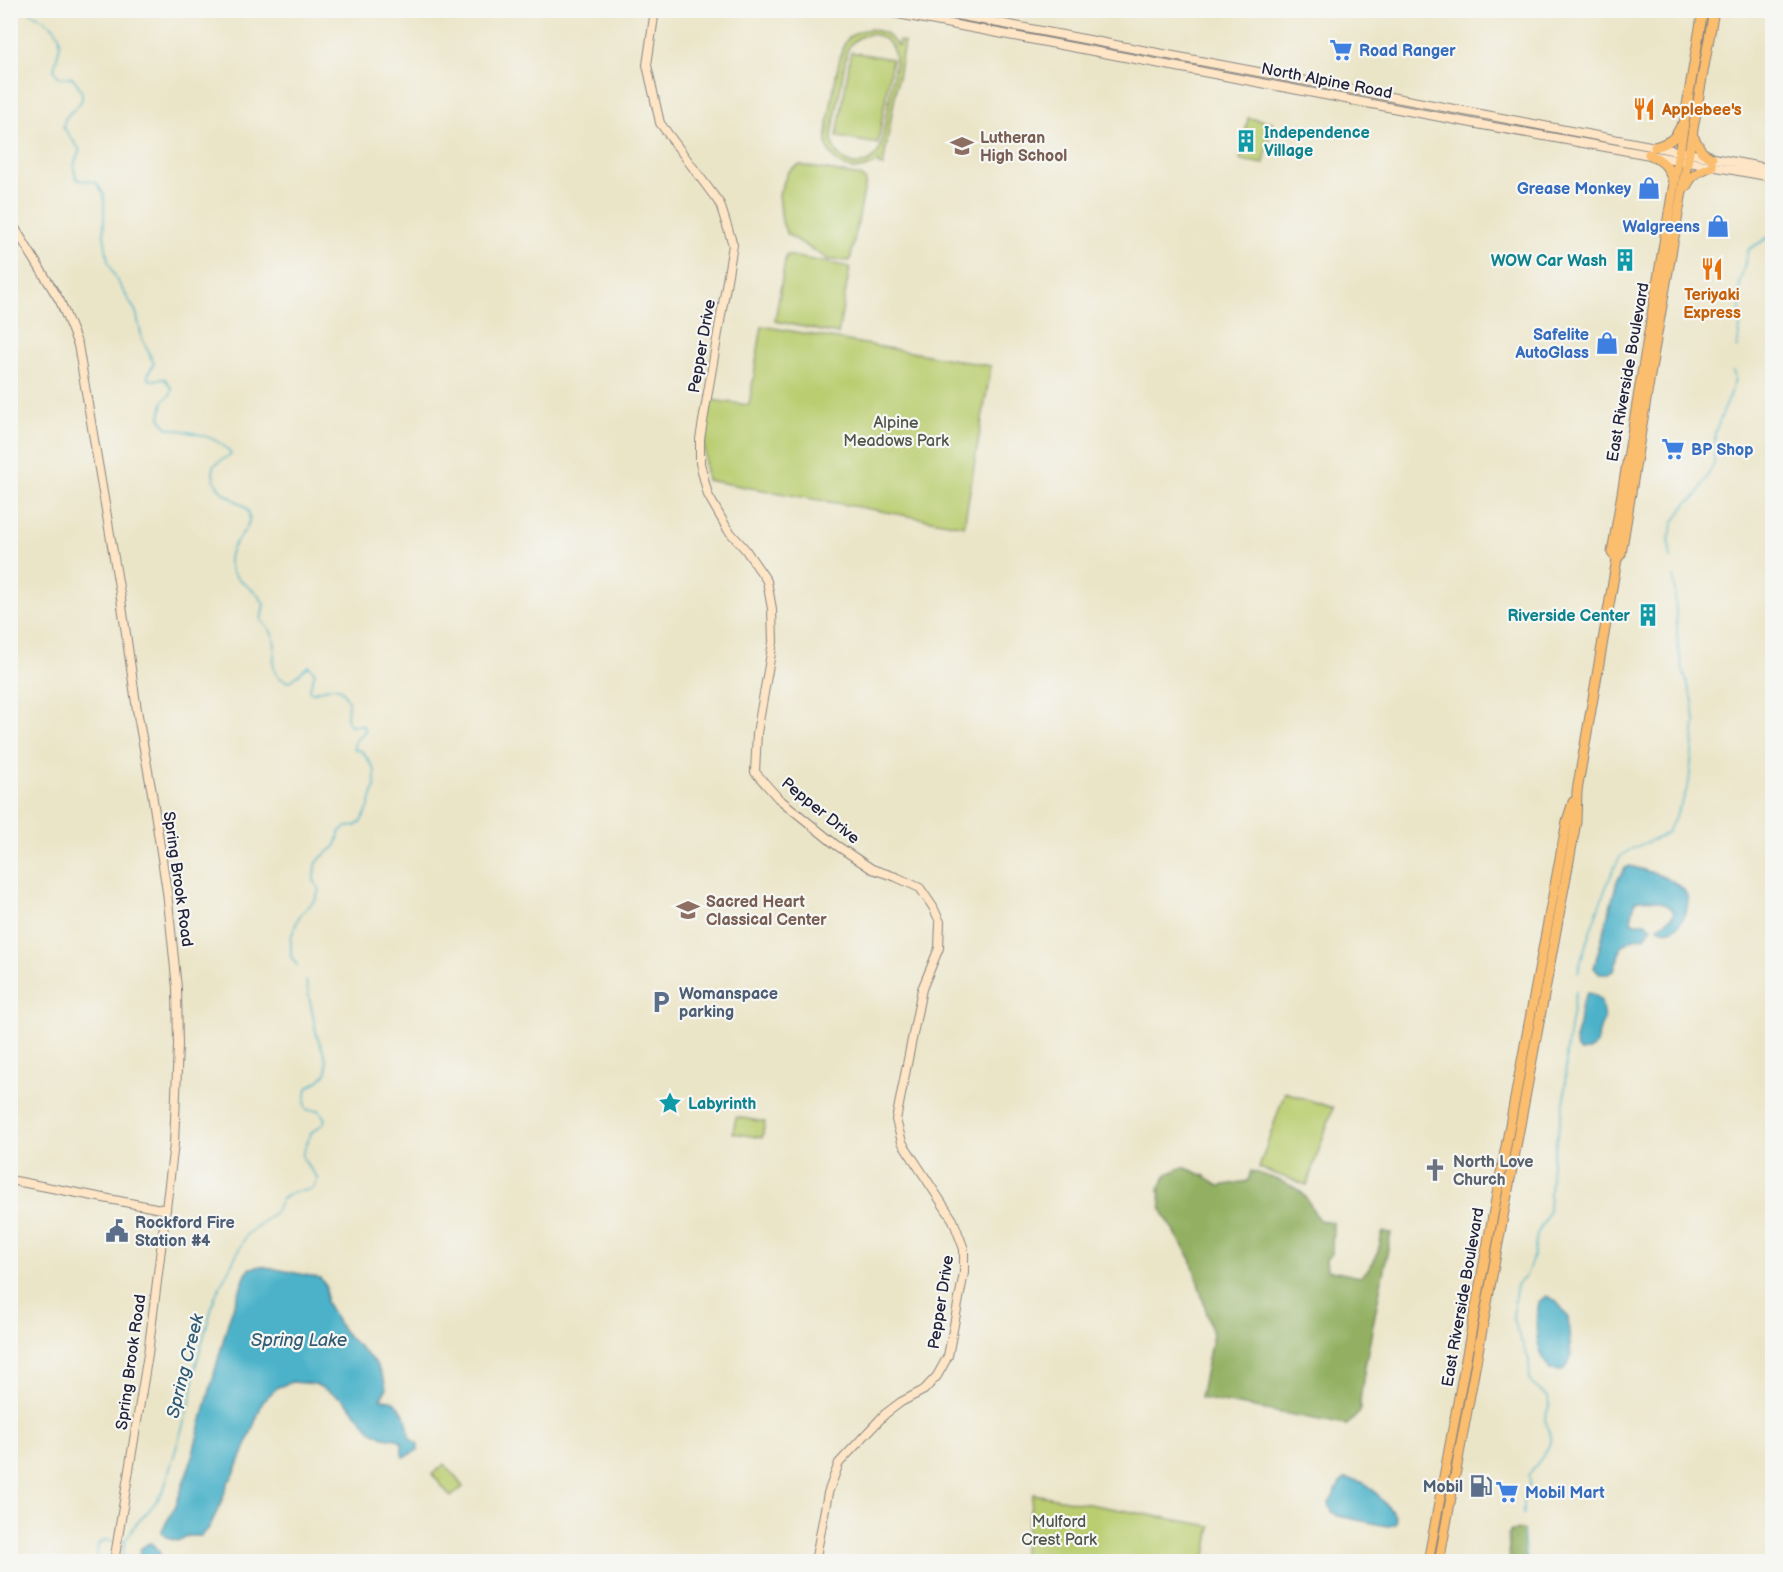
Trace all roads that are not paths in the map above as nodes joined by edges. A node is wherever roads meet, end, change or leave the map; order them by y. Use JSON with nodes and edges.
{"nodes":[{"id":1,"x":655,"y":10,"type":"edge"},
{"id":2,"x":877,"y":10,"type":"edge"},
{"id":3,"x":930,"y":10,"type":"edge"},
{"id":4,"x":1703,"y":10,"type":"edge"},
{"id":5,"x":1714,"y":10,"type":"edge"},
{"id":6,"x":1686,"y":116,"type":"junction"},
{"id":7,"x":1692,"y":136,"type":"junction"},
{"id":8,"x":1599,"y":141,"type":"junction"},
{"id":9,"x":1652,"y":151,"type":"junction"},
{"id":10,"x":1684,"y":157,"type":"junction"},
{"id":11,"x":1712,"y":162,"type":"junction"},
{"id":12,"x":1773,"y":169,"type":"edge"},
{"id":13,"x":1773,"y":177,"type":"edge"},
{"id":14,"x":1674,"y":184,"type":"junction"},
{"id":15,"x":1682,"y":198,"type":"junction"},
{"id":16,"x":10,"y":220,"type":"edge"},
{"id":17,"x":1617,"y":559,"type":"junction"},
{"id":18,"x":10,"y":1180,"type":"edge"},
{"id":19,"x":166,"y":1209,"type":"junction"},
{"id":20,"x":1473,"y":1347,"type":"junction"},
{"id":21,"x":114,"y":1562,"type":"edge"},
{"id":22,"x":815,"y":1562,"type":"edge"},
{"id":23,"x":1428,"y":1562,"type":"edge"},
{"id":24,"x":1439,"y":1562,"type":"edge"}],
"edges":[{"from":1,"to":22,"type":"street","name":"Pepper Drive"},
{"from":2,"to":8,"type":"street","name":"North Alpine Road"},
{"from":3,"to":8,"type":"street","name":"North Alpine Road"},
{"from":4,"to":6,"type":"main road","name":"East Riverside Boulevard"},
{"from":5,"to":7,"type":"main road","name":"East Riverside Boulevard"},
{"from":6,"to":9,"type":"main road"},
{"from":6,"to":10,"type":"main road","name":"East Riverside Boulevard"},
{"from":7,"to":10,"type":"main road","name":"East Riverside Boulevard"},
{"from":7,"to":11,"type":"main road"},
{"from":8,"to":9,"type":"street","name":"North Alpine Road"},
{"from":9,"to":10,"type":"street","name":"North Alpine Road"},
{"from":9,"to":14,"type":"main road"},
{"from":10,"to":11,"type":"street","name":"North Alpine Road"},
{"from":10,"to":14,"type":"main road","name":"East Riverside Boulevard"},
{"from":10,"to":15,"type":"main road","name":"East Riverside Boulevard"},
{"from":11,"to":12,"type":"street","name":"North Alpine Road"},
{"from":11,"to":13,"type":"street","name":"North Alpine Road"},
{"from":11,"to":15,"type":"main road"},
{"from":14,"to":17,"type":"main road","name":"East Riverside Boulevard"},
{"from":15,"to":17,"type":"main road","name":"East Riverside Boulevard"},
{"from":16,"to":19,"type":"street","name":"Spring Brook Road"},
{"from":17,"to":20,"type":"main road","name":"East Riverside Boulevard"},
{"from":18,"to":19,"type":"street"},
{"from":19,"to":21,"type":"street","name":"Spring Brook Road"},
{"from":20,"to":23,"type":"main road","name":"East Riverside Boulevard"},
{"from":20,"to":24,"type":"main road","name":"East Riverside Boulevard"}]}
